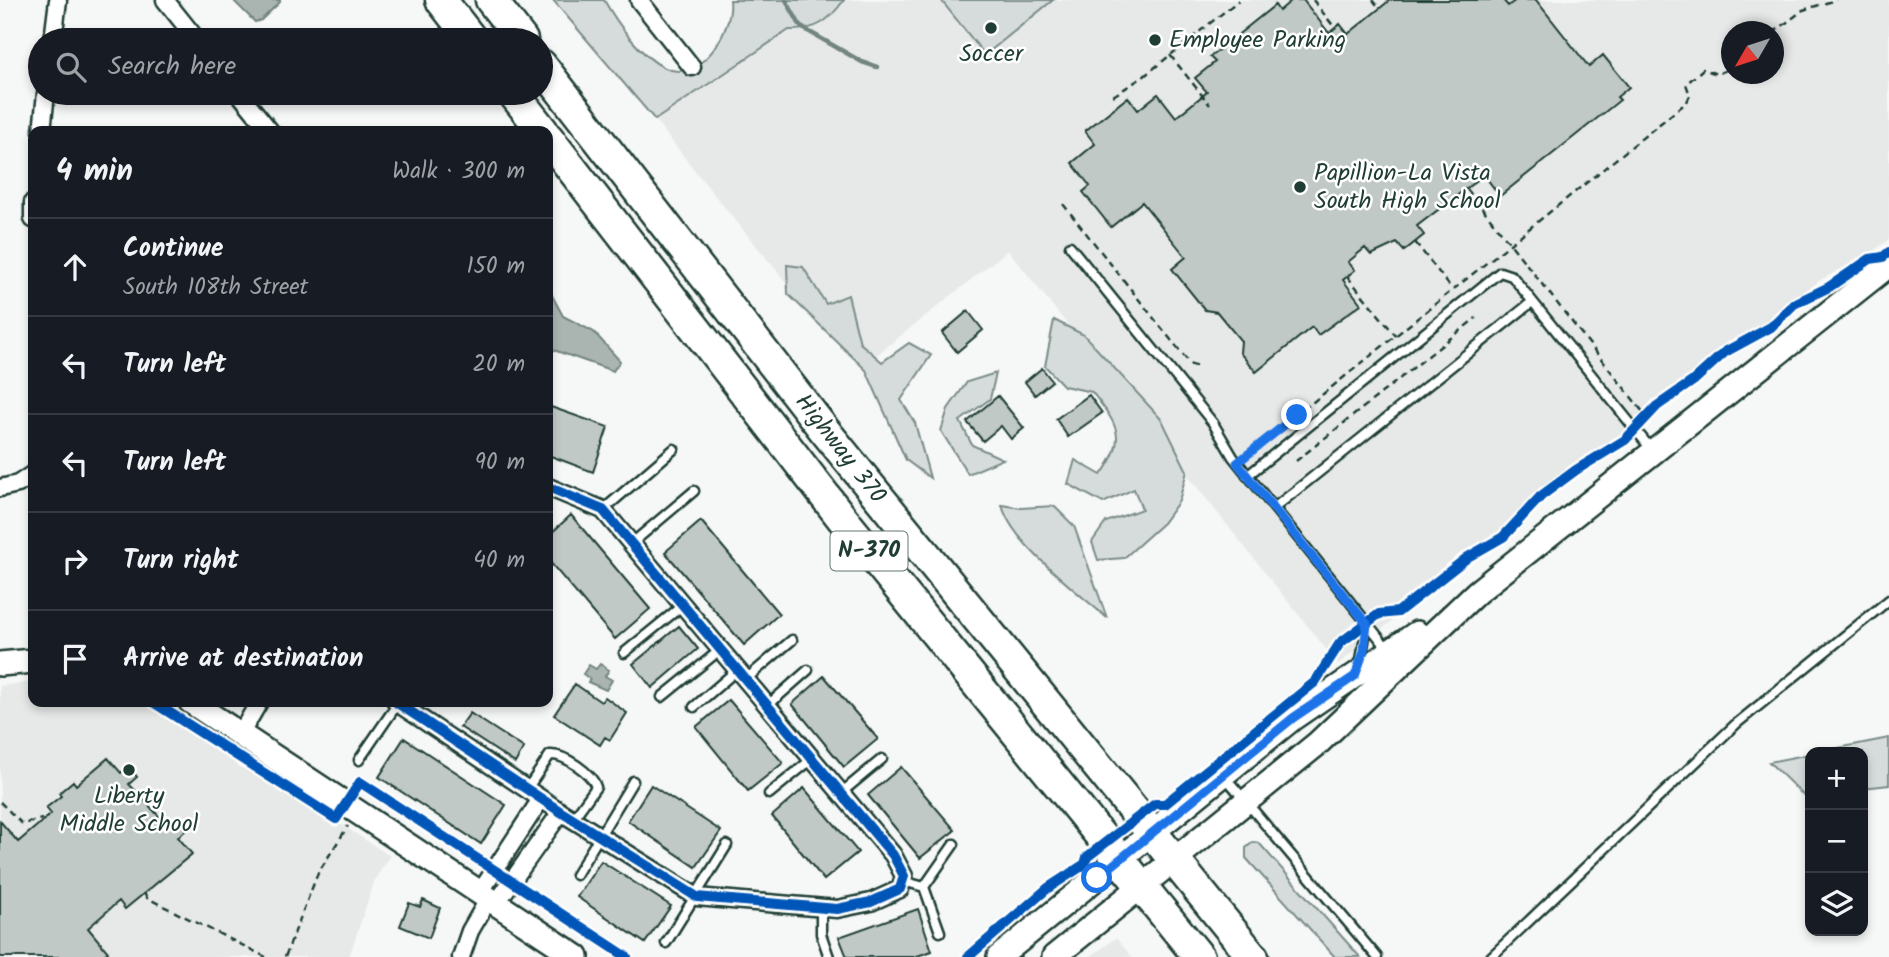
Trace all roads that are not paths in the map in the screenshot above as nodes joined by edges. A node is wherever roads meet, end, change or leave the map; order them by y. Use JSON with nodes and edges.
{"nodes":[{"id":1,"x":58,"y":0,"type":"edge"},
{"id":2,"x":165,"y":0,"type":"edge"},
{"id":3,"x":441,"y":0,"type":"edge"},
{"id":4,"x":491,"y":0,"type":"edge"},
{"id":5,"x":639,"y":0,"type":"edge"},
{"id":6,"x":54,"y":28,"type":"edge"},
{"id":7,"x":187,"y":28,"type":"edge"},
{"id":8,"x":463,"y":28,"type":"edge"},
{"id":9,"x":513,"y":28,"type":"edge"},
{"id":10,"x":692,"y":67,"type":"dead end"},
{"id":11,"x":553,"y":80,"type":"edge"},
{"id":12,"x":45,"y":105,"type":"edge"},
{"id":13,"x":249,"y":105,"type":"edge"},
{"id":14,"x":522,"y":105,"type":"edge"},
{"id":15,"x":43,"y":126,"type":"edge"},
{"id":16,"x":266,"y":126,"type":"edge"},
{"id":17,"x":539,"y":126,"type":"edge"},
{"id":18,"x":553,"y":144,"type":"edge"},
{"id":19,"x":1070,"y":246,"type":"dead end"},
{"id":20,"x":1889,"y":265,"type":"edge"},
{"id":21,"x":1532,"y":302,"type":"junction"},
{"id":22,"x":674,"y":449,"type":"dead end"},
{"id":23,"x":1652,"y":451,"type":"junction"},
{"id":24,"x":1247,"y":475,"type":"junction"},
{"id":25,"x":28,"y":477,"type":"edge"},
{"id":26,"x":0,"y":488,"type":"edge"},
{"id":27,"x":553,"y":489,"type":"edge"},
{"id":28,"x":694,"y":491,"type":"dead end"},
{"id":29,"x":1274,"y":508,"type":"junction"},
{"id":30,"x":603,"y":510,"type":"junction"},
{"id":31,"x":631,"y":544,"type":"junction"},
{"id":32,"x":1478,"y":592,"type":"junction"},
{"id":33,"x":1889,"y":600,"type":"edge"},
{"id":34,"x":683,"y":606,"type":"junction"},
{"id":35,"x":1367,"y":624,"type":"junction"},
{"id":36,"x":792,"y":640,"type":"dead end"},
{"id":37,"x":1401,"y":645,"type":"junction"},
{"id":38,"x":720,"y":650,"type":"junction"},
{"id":39,"x":624,"y":653,"type":"dead end"},
{"id":40,"x":28,"y":661,"type":"edge"},
{"id":41,"x":0,"y":664,"type":"edge"},
{"id":42,"x":808,"y":670,"type":"dead end"},
{"id":43,"x":741,"y":675,"type":"junction"},
{"id":44,"x":1355,"y":676,"type":"junction"},
{"id":45,"x":662,"y":697,"type":"dead end"},
{"id":46,"x":767,"y":706,"type":"junction"},
{"id":47,"x":199,"y":707,"type":"edge"},
{"id":48,"x":256,"y":707,"type":"edge"},
{"id":49,"x":394,"y":707,"type":"edge"},
{"id":50,"x":403,"y":707,"type":"edge"},
{"id":51,"x":694,"y":708,"type":"dead end"},
{"id":52,"x":241,"y":733,"type":"junction"},
{"id":53,"x":812,"y":759,"type":"junction"},
{"id":54,"x":881,"y":759,"type":"dead end"},
{"id":55,"x":359,"y":760,"type":"dead end"},
{"id":56,"x":633,"y":781,"type":"dead end"},
{"id":57,"x":526,"y":789,"type":"junction"},
{"id":58,"x":841,"y":793,"type":"junction"},
{"id":59,"x":1239,"y":793,"type":"junction"},
{"id":60,"x":769,"y":794,"type":"dead end"},
{"id":61,"x":541,"y":799,"type":"junction"},
{"id":62,"x":567,"y":816,"type":"junction"},
{"id":63,"x":1151,"y":834,"type":"junction"},
{"id":64,"x":600,"y":836,"type":"junction"},
{"id":65,"x":727,"y":845,"type":"dead end"},
{"id":66,"x":954,"y":845,"type":"dead end"},
{"id":67,"x":1119,"y":860,"type":"junction"},
{"id":68,"x":1173,"y":860,"type":"junction"},
{"id":69,"x":576,"y":875,"type":"dead end"},
{"id":70,"x":902,"y":881,"type":"junction"},
{"id":71,"x":924,"y":887,"type":"junction"},
{"id":72,"x":1140,"y":887,"type":"junction"},
{"id":73,"x":697,"y":897,"type":"junction"},
{"id":74,"x":487,"y":899,"type":"junction"},
{"id":75,"x":821,"y":908,"type":"junction"},
{"id":76,"x":940,"y":932,"type":"dead end"},
{"id":77,"x":666,"y":943,"type":"dead end"},
{"id":78,"x":461,"y":957,"type":"edge"},
{"id":79,"x":577,"y":957,"type":"edge"},
{"id":80,"x":830,"y":957,"type":"edge"},
{"id":81,"x":999,"y":957,"type":"edge"},
{"id":82,"x":1054,"y":957,"type":"edge"},
{"id":83,"x":1199,"y":957,"type":"edge"},
{"id":84,"x":1253,"y":957,"type":"edge"},
{"id":85,"x":1377,"y":957,"type":"edge"},
{"id":86,"x":1491,"y":957,"type":"edge"}],
"edges":[{"from":1,"to":6,"type":"street"},
{"from":2,"to":7,"type":"street"},
{"from":3,"to":8,"type":"highway"},
{"from":4,"to":9,"type":"highway"},
{"from":5,"to":10,"type":"street"},
{"from":11,"to":63,"type":"highway","name":"Highway 370","number":"N-370"},
{"from":12,"to":15,"type":"street"},
{"from":13,"to":16,"type":"street"},
{"from":14,"to":17,"type":"highway"},
{"from":18,"to":67,"type":"highway","name":"Highway 370","number":"N-370"},
{"from":19,"to":24,"type":"lane"},
{"from":20,"to":23,"type":"street"},
{"from":21,"to":23,"type":"lane"},
{"from":21,"to":24,"type":"lane"},
{"from":21,"to":29,"type":"lane"},
{"from":22,"to":30,"type":"lane"},
{"from":23,"to":32,"type":"street"},
{"from":24,"to":29,"type":"lane"},
{"from":25,"to":26,"type":"street"},
{"from":27,"to":30,"type":"street"},
{"from":28,"to":31,"type":"lane"},
{"from":29,"to":35,"type":"lane"},
{"from":30,"to":31,"type":"street"},
{"from":31,"to":34,"type":"street"},
{"from":32,"to":37,"type":"street"},
{"from":32,"to":59,"type":"street"},
{"from":33,"to":86,"type":"lane"},
{"from":34,"to":38,"type":"street"},
{"from":34,"to":39,"type":"lane"},
{"from":35,"to":37,"type":"lane"},
{"from":35,"to":44,"type":"lane"},
{"from":36,"to":43,"type":"lane"},
{"from":37,"to":44,"type":"street"},
{"from":38,"to":43,"type":"street"},
{"from":38,"to":45,"type":"lane"},
{"from":40,"to":41,"type":"street"},
{"from":42,"to":46,"type":"lane"},
{"from":43,"to":46,"type":"street"},
{"from":43,"to":51,"type":"lane"},
{"from":44,"to":63,"type":"street"},
{"from":46,"to":53,"type":"street"},
{"from":47,"to":52,"type":"street"},
{"from":48,"to":52,"type":"street"},
{"from":49,"to":55,"type":"lane"},
{"from":50,"to":57,"type":"street"},
{"from":52,"to":74,"type":"street"},
{"from":53,"to":58,"type":"street"},
{"from":53,"to":60,"type":"lane"},
{"from":54,"to":58,"type":"lane"},
{"from":56,"to":64,"type":"lane"},
{"from":57,"to":61,"type":"street"},
{"from":57,"to":62,"type":"lane"},
{"from":58,"to":70,"type":"street"},
{"from":59,"to":68,"type":"street"},
{"from":59,"to":85,"type":"lane"},
{"from":61,"to":62,"type":"street"},
{"from":61,"to":74,"type":"street"},
{"from":62,"to":64,"type":"street"},
{"from":62,"to":74,"type":"street"},
{"from":63,"to":67,"type":"street"},
{"from":63,"to":68,"type":"highway","name":"Highway 370","number":"N-370"},
{"from":64,"to":69,"type":"lane"},
{"from":64,"to":73,"type":"street"},
{"from":65,"to":73,"type":"lane"},
{"from":66,"to":71,"type":"lane"},
{"from":67,"to":72,"type":"highway","name":"Highway 370","number":"N-370"},
{"from":67,"to":81,"type":"street"},
{"from":68,"to":72,"type":"street"},
{"from":68,"to":84,"type":"highway","name":"Highway 370","number":"N-370"},
{"from":70,"to":71,"type":"lane"},
{"from":70,"to":75,"type":"street"},
{"from":71,"to":76,"type":"lane"},
{"from":72,"to":82,"type":"street"},
{"from":72,"to":83,"type":"highway","name":"Highway 370","number":"N-370"},
{"from":73,"to":75,"type":"street"},
{"from":73,"to":77,"type":"lane"},
{"from":74,"to":78,"type":"street"},
{"from":74,"to":79,"type":"street"},
{"from":75,"to":80,"type":"lane"}]}
